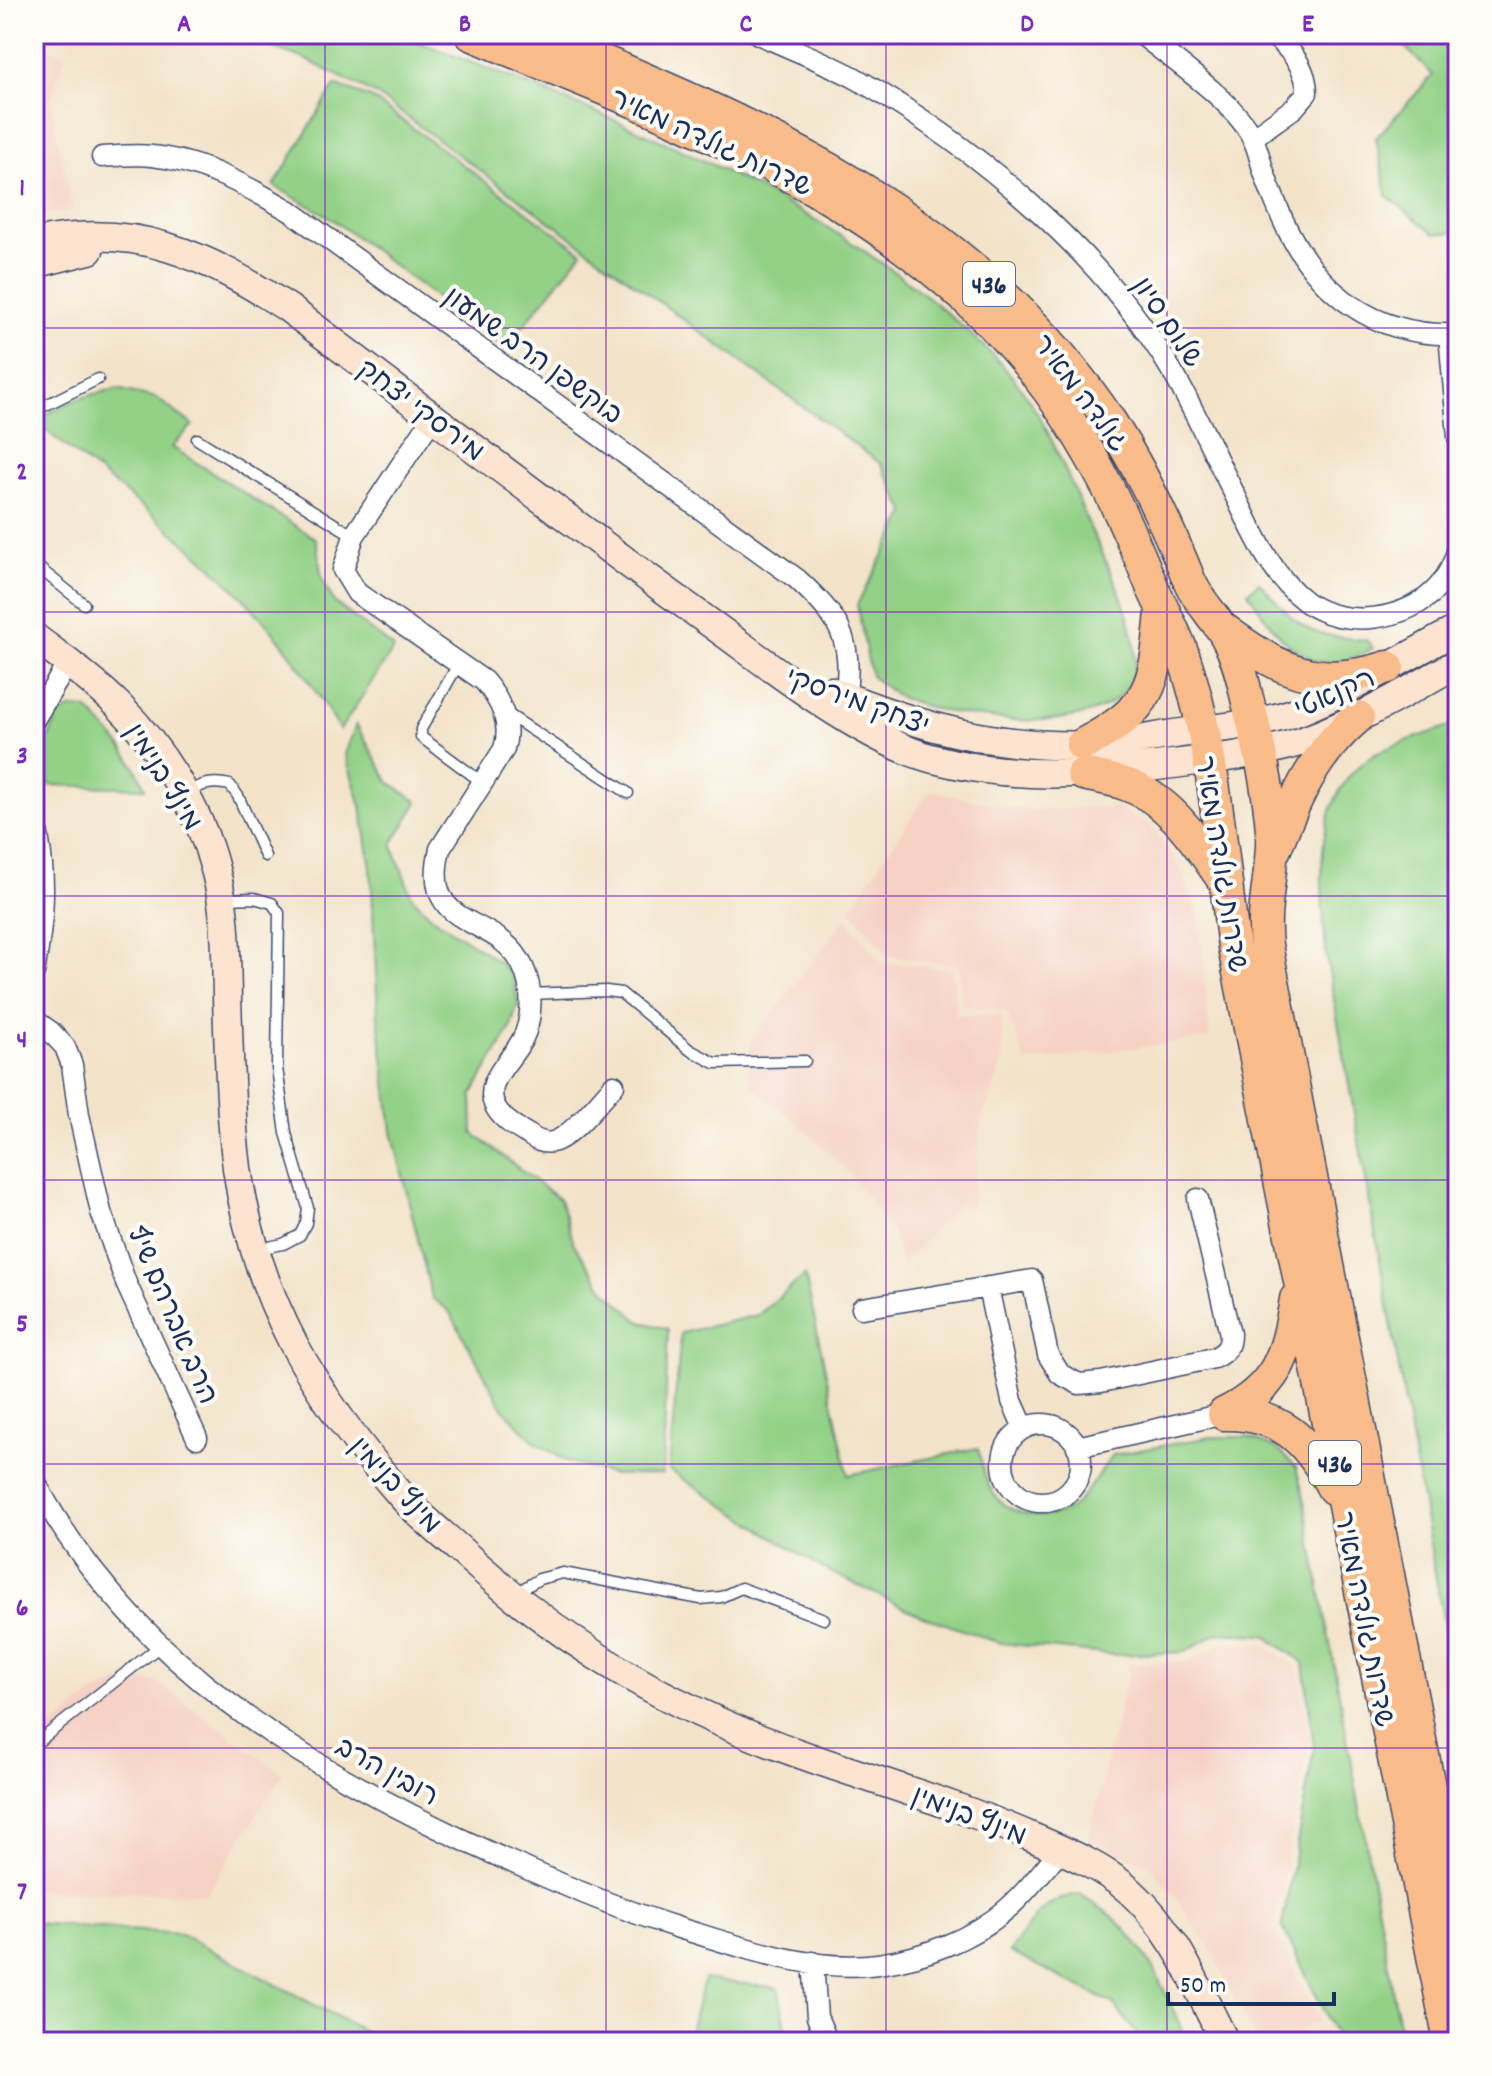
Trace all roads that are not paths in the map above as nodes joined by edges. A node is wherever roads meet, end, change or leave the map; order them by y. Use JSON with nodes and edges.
{"nodes":[{"id":1,"x":471,"y":34,"type":"edge"},
{"id":2,"x":538,"y":34,"type":"edge"},
{"id":3,"x":758,"y":34,"type":"edge"},
{"id":4,"x":1141,"y":34,"type":"edge"},
{"id":5,"x":1271,"y":34,"type":"edge"},
{"id":6,"x":1252,"y":138,"type":"junction"},
{"id":7,"x":102,"y":157,"type":"dead end"},
{"id":8,"x":132,"y":239,"type":"junction"},
{"id":9,"x":34,"y":243,"type":"edge"},
{"id":10,"x":34,"y":264,"type":"edge"},
{"id":11,"x":1454,"y":334,"type":"edge"},
{"id":12,"x":98,"y":379,"type":"dead end"},
{"id":13,"x":34,"y":411,"type":"edge"},
{"id":14,"x":433,"y":417,"type":"junction"},
{"id":15,"x":1458,"y":437,"type":"edge"},
{"id":16,"x":197,"y":439,"type":"dead end"},
{"id":17,"x":354,"y":536,"type":"junction"},
{"id":18,"x":1458,"y":549,"type":"edge"},
{"id":19,"x":34,"y":564,"type":"edge"},
{"id":20,"x":84,"y":604,"type":"dead end"},
{"id":21,"x":1162,"y":612,"type":"junction"},
{"id":22,"x":1221,"y":627,"type":"junction"},
{"id":23,"x":1458,"y":629,"type":"edge"},
{"id":24,"x":34,"y":637,"type":"edge"},
{"id":25,"x":68,"y":663,"type":"junction"},
{"id":26,"x":459,"y":663,"type":"junction"},
{"id":27,"x":1458,"y":663,"type":"edge"},
{"id":28,"x":1388,"y":667,"type":"junction"},
{"id":29,"x":775,"y":669,"type":"junction"},
{"id":30,"x":845,"y":697,"type":"junction"},
{"id":31,"x":503,"y":711,"type":"junction"},
{"id":32,"x":1358,"y":717,"type":"junction"},
{"id":33,"x":34,"y":720,"type":"edge"},
{"id":34,"x":1256,"y":737,"type":"junction"},
{"id":35,"x":1205,"y":745,"type":"junction"},
{"id":36,"x":1082,"y":759,"type":"junction"},
{"id":37,"x":483,"y":783,"type":"junction"},
{"id":38,"x":628,"y":793,"type":"dead end"},
{"id":39,"x":183,"y":795,"type":"junction"},
{"id":40,"x":34,"y":817,"type":"edge"},
{"id":41,"x":265,"y":856,"type":"dead end"},
{"id":42,"x":1271,"y":860,"type":"junction"},
{"id":43,"x":1225,"y":883,"type":"junction"},
{"id":44,"x":221,"y":899,"type":"junction"},
{"id":45,"x":34,"y":973,"type":"edge"},
{"id":46,"x":529,"y":994,"type":"junction"},
{"id":47,"x":34,"y":1020,"type":"edge"},
{"id":48,"x":805,"y":1061,"type":"dead end"},
{"id":49,"x":614,"y":1085,"type":"dead end"},
{"id":50,"x":1198,"y":1199,"type":"dead end"},
{"id":51,"x":256,"y":1250,"type":"junction"},
{"id":52,"x":1299,"y":1276,"type":"junction"},
{"id":53,"x":988,"y":1287,"type":"junction"},
{"id":54,"x":862,"y":1308,"type":"dead end"},
{"id":55,"x":1224,"y":1414,"type":"junction"},
{"id":56,"x":1024,"y":1428,"type":"junction"},
{"id":57,"x":197,"y":1438,"type":"dead end"},
{"id":58,"x":1077,"y":1447,"type":"junction"},
{"id":59,"x":34,"y":1480,"type":"edge"},
{"id":60,"x":1344,"y":1511,"type":"junction"},
{"id":61,"x":512,"y":1597,"type":"junction"},
{"id":62,"x":824,"y":1619,"type":"dead end"},
{"id":63,"x":160,"y":1646,"type":"junction"},
{"id":64,"x":34,"y":1745,"type":"edge"},
{"id":65,"x":1061,"y":1849,"type":"junction"},
{"id":66,"x":1458,"y":1936,"type":"edge"},
{"id":67,"x":813,"y":1962,"type":"junction"},
{"id":68,"x":1194,"y":1980,"type":"junction"},
{"id":69,"x":828,"y":2042,"type":"edge"},
{"id":70,"x":1216,"y":2042,"type":"edge"},
{"id":71,"x":1225,"y":2042,"type":"edge"},
{"id":72,"x":1450,"y":2042,"type":"edge"}],
"edges":[{"from":1,"to":21,"type":"main road","name":"שדרות גולדה מאיר","number":"436"},
{"from":2,"to":22,"type":"main road","name":"גולדה מאיר","number":"436"},
{"from":3,"to":18,"type":"street","name":"שלום סיון"},
{"from":4,"to":6,"type":"street"},
{"from":5,"to":6,"type":"street"},
{"from":6,"to":11,"type":"street"},
{"from":7,"to":30,"type":"street","name":"בוקשפן הרב שמעון"},
{"from":8,"to":9,"type":"street","name":"מירסקי יצחק"},
{"from":8,"to":10,"type":"street"},
{"from":8,"to":14,"type":"street","name":"מירסקי יצחק"},
{"from":11,"to":15,"type":"street"},
{"from":12,"to":13,"type":"lane"},
{"from":14,"to":17,"type":"street"},
{"from":14,"to":29,"type":"street","name":"מירסקי יצחק"},
{"from":16,"to":17,"type":"lane"},
{"from":17,"to":26,"type":"street"},
{"from":19,"to":20,"type":"lane"},
{"from":21,"to":35,"type":"main road","name":"שדרות גולדה מאיר","number":"436"},
{"from":21,"to":36,"type":"main road"},
{"from":22,"to":28,"type":"main road"},
{"from":22,"to":34,"type":"main road","name":"גולדה מאיר","number":"436"},
{"from":23,"to":28,"type":"street","name":"רקנאטי"},
{"from":24,"to":25,"type":"street","name":"מינץ בנימין"},
{"from":25,"to":33,"type":"street"},
{"from":25,"to":39,"type":"street","name":"מינץ בנימין"},
{"from":26,"to":31,"type":"street"},
{"from":26,"to":37,"type":"lane"},
{"from":27,"to":32,"type":"street","name":"רקנאטי"},
{"from":28,"to":34,"type":"street","name":"רקנאטי"},
{"from":29,"to":30,"type":"street","name":"יצחק מירסקי"},
{"from":29,"to":36,"type":"street","name":"יצחק מירסקי"},
{"from":30,"to":36,"type":"street","name":"יצחק מירסקי"},
{"from":31,"to":37,"type":"street"},
{"from":31,"to":38,"type":"lane"},
{"from":32,"to":34,"type":"street","name":"רקנאטי"},
{"from":32,"to":42,"type":"main road"},
{"from":34,"to":35,"type":"street","name":"רקנאטי"},
{"from":34,"to":42,"type":"main road","name":"שדרות גולדה מאיר","number":"436"},
{"from":35,"to":36,"type":"street","name":"יצחק מירסקי"},
{"from":35,"to":43,"type":"main road","name":"שדרות גולדה מאיר","number":"436"},
{"from":36,"to":43,"type":"main road"},
{"from":37,"to":46,"type":"street"},
{"from":39,"to":41,"type":"lane"},
{"from":39,"to":44,"type":"street","name":"מינץ בנימין"},
{"from":40,"to":45,"type":"street"},
{"from":42,"to":66,"type":"main road","name":"שדרות גולדה מאיר","number":"436"},
{"from":43,"to":52,"type":"main road","name":"שדרות גולדה מאיר","number":"436"},
{"from":44,"to":51,"type":"street","name":"מינץ בנימין"},
{"from":44,"to":51,"type":"lane"},
{"from":46,"to":48,"type":"lane"},
{"from":46,"to":49,"type":"street"},
{"from":47,"to":57,"type":"street","name":"הרב אברהם שיף"},
{"from":50,"to":53,"type":"street"},
{"from":51,"to":61,"type":"street","name":"מינץ בנימין"},
{"from":52,"to":55,"type":"main road"},
{"from":52,"to":60,"type":"main road","name":"שדרות גולדה מאיר","number":"436"},
{"from":53,"to":54,"type":"street"},
{"from":53,"to":56,"type":"street"},
{"from":55,"to":58,"type":"street"},
{"from":55,"to":60,"type":"main road"},
{"from":56,"to":58,"type":"street"},
{"from":56,"to":58,"type":"street"},
{"from":59,"to":63,"type":"street","name":"רובין הרב"},
{"from":60,"to":72,"type":"main road","name":"שדרות גולדה מאיר","number":"436"},
{"from":61,"to":62,"type":"lane"},
{"from":61,"to":65,"type":"street","name":"מינץ בנימין"},
{"from":63,"to":64,"type":"lane"},
{"from":63,"to":67,"type":"street","name":"רובין הרב"},
{"from":65,"to":67,"type":"street","name":"רובין הרב"},
{"from":65,"to":68,"type":"street","name":"מינץ בנימין"},
{"from":67,"to":69,"type":"street"},
{"from":68,"to":70,"type":"street"},
{"from":68,"to":71,"type":"street"}]}
